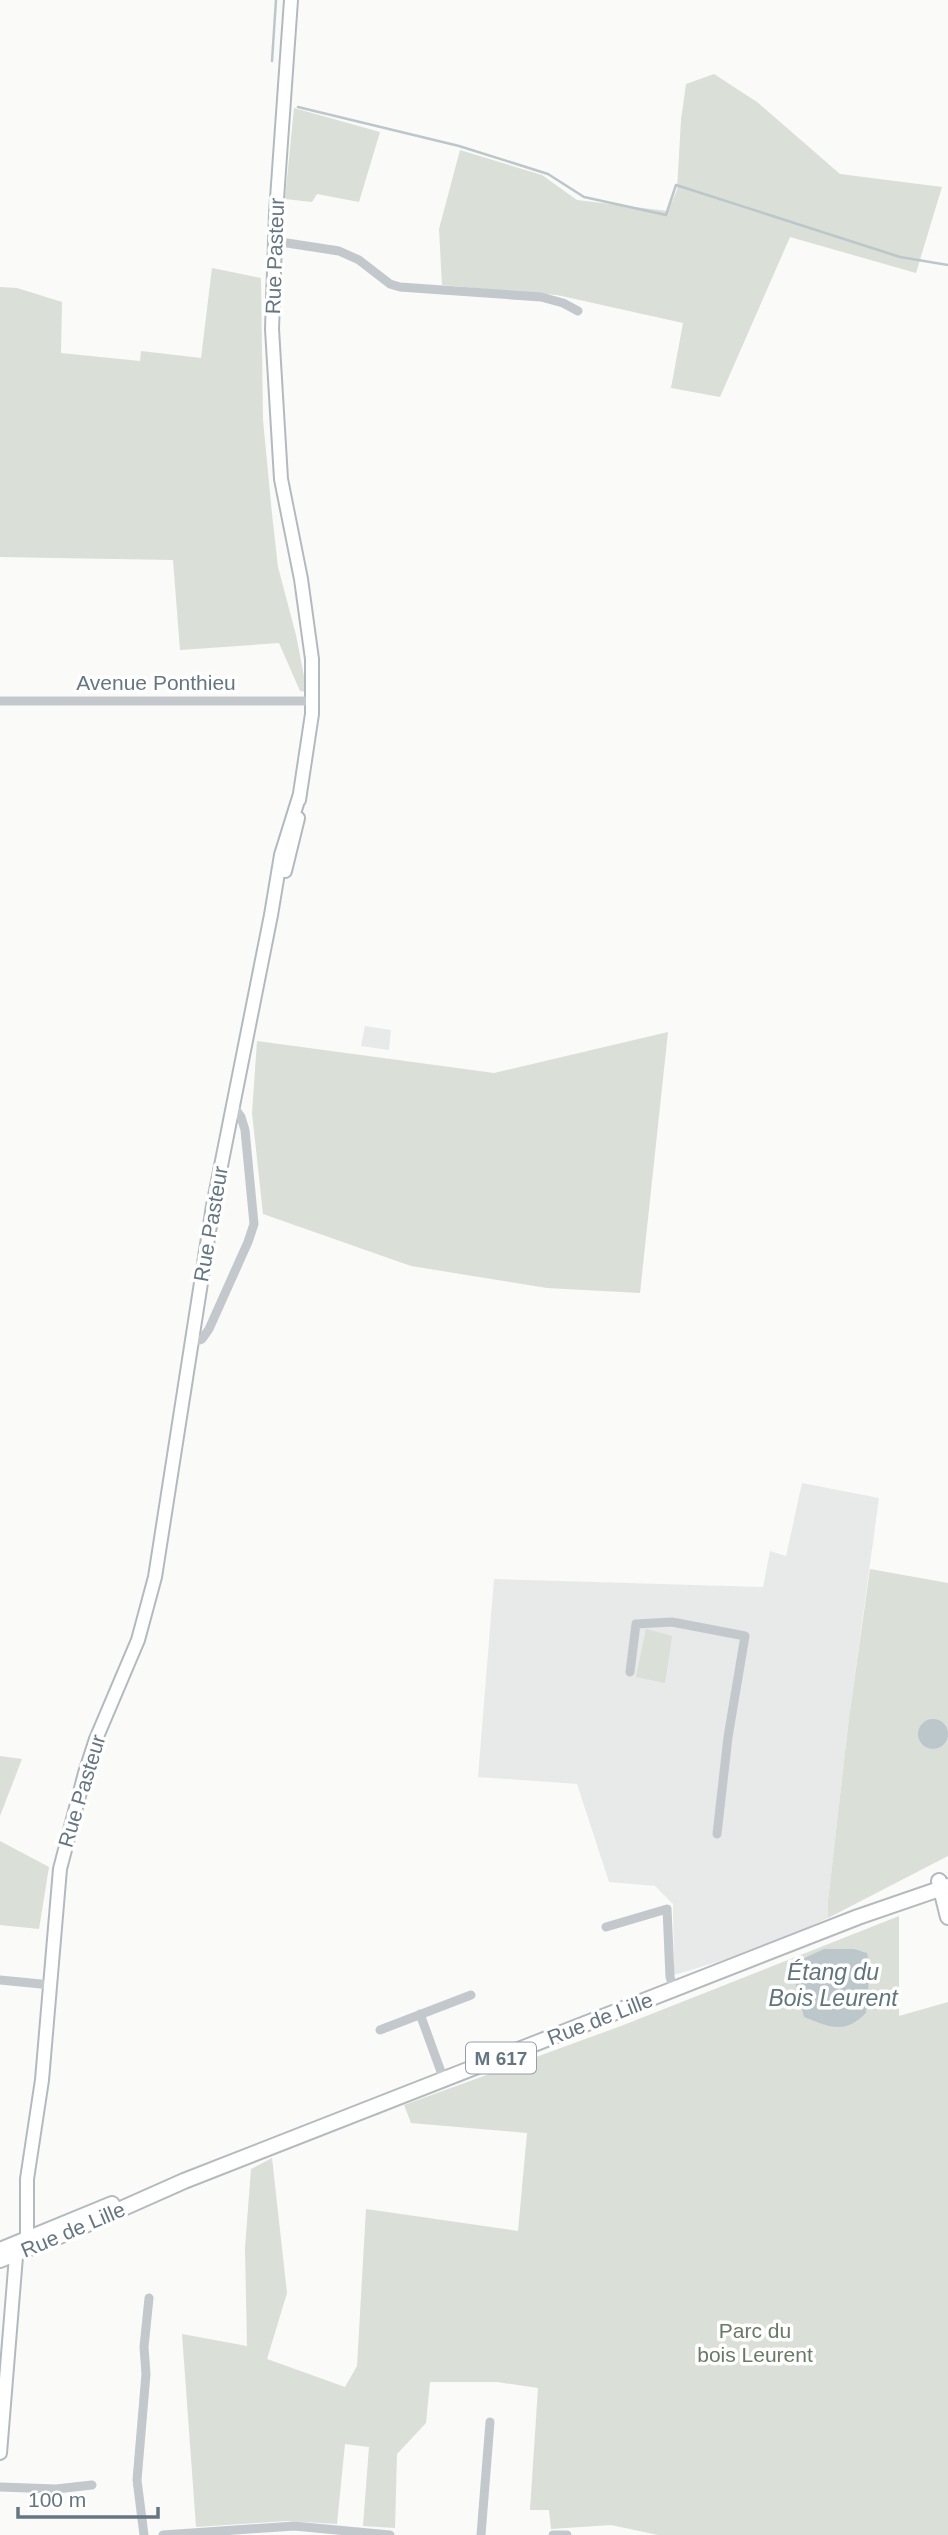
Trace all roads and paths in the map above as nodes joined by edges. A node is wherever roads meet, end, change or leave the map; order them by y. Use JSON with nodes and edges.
{"nodes":[{"id":1,"x":291,"y":0,"type":"edge"},
{"id":2,"x":274,"y":242,"type":"junction"},
{"id":3,"x":578,"y":311,"type":"dead end"},
{"id":4,"x":0,"y":701,"type":"edge"},
{"id":5,"x":313,"y":701,"type":"junction"},
{"id":6,"x":233,"y":1106,"type":"junction"},
{"id":7,"x":191,"y":1343,"type":"junction"},
{"id":8,"x":630,"y":1672,"type":"dead end"},
{"id":9,"x":717,"y":1834,"type":"dead end"},
{"id":10,"x":944,"y":1883,"type":"edge"},
{"id":11,"x":948,"y":1917,"type":"edge"},
{"id":12,"x":606,"y":1927,"type":"dead end"},
{"id":13,"x":0,"y":1980,"type":"edge"},
{"id":14,"x":51,"y":1985,"type":"junction"},
{"id":15,"x":674,"y":1990,"type":"junction"},
{"id":16,"x":471,"y":1995,"type":"dead end"},
{"id":17,"x":420,"y":2014,"type":"junction"},
{"id":18,"x":380,"y":2030,"type":"dead end"},
{"id":19,"x":444,"y":2080,"type":"junction"},
{"id":20,"x":22,"y":2246,"type":"junction"},
{"id":21,"x":0,"y":2250,"type":"edge"},
{"id":22,"x":0,"y":2260,"type":"edge"},
{"id":23,"x":149,"y":2298,"type":"dead end"},
{"id":24,"x":490,"y":2422,"type":"dead end"},
{"id":25,"x":0,"y":2453,"type":"edge"},
{"id":26,"x":92,"y":2485,"type":"dead end"},
{"id":27,"x":0,"y":2487,"type":"edge"},
{"id":28,"x":228,"y":2532,"type":"edge"},
{"id":29,"x":144,"y":2535,"type":"edge"},
{"id":30,"x":163,"y":2535,"type":"edge"},
{"id":31,"x":390,"y":2535,"type":"edge"},
{"id":32,"x":481,"y":2535,"type":"edge"},
{"id":33,"x":553,"y":2535,"type":"edge"},
{"id":34,"x":567,"y":2535,"type":"edge"}],
"edges":[{"from":1,"to":2,"type":"main road","name":"Rue Pasteur"},
{"from":2,"to":3,"type":"street"},
{"from":2,"to":5,"type":"main road","name":"Rue Pasteur"},
{"from":4,"to":5,"type":"street","name":"Avenue Ponthieu"},
{"from":5,"to":6,"type":"main road","name":"Rue Pasteur"},
{"from":6,"to":7,"type":"main road","name":"Rue Pasteur"},
{"from":6,"to":7,"type":"street","name":"Rue Pasteur"},
{"from":7,"to":14,"type":"main road","name":"Rue Pasteur"},
{"from":8,"to":9,"type":"street"},
{"from":10,"to":11,"type":"main road"},
{"from":10,"to":15,"type":"main road","name":"Rue de Lille","number":"M 617"},
{"from":12,"to":15,"type":"street"},
{"from":13,"to":14,"type":"street"},
{"from":14,"to":20,"type":"main road","name":"Rue Pasteur"},
{"from":15,"to":19,"type":"main road","name":"Rue de Lille","number":"M 617"},
{"from":16,"to":17,"type":"street"},
{"from":17,"to":18,"type":"street"},
{"from":17,"to":19,"type":"street"},
{"from":19,"to":20,"type":"main road","name":"Rue de Lille","number":"M 617"},
{"from":20,"to":21,"type":"main road","name":"Rue de Lille","number":"M 617"},
{"from":20,"to":22,"type":"main road","name":"Rue de Lille","number":"M 617"},
{"from":20,"to":25,"type":"main road","name":"Rue Pasteur"},
{"from":23,"to":29,"type":"street"},
{"from":24,"to":32,"type":"street"},
{"from":26,"to":27,"type":"street"},
{"from":28,"to":30,"type":"street"},
{"from":28,"to":31,"type":"street"},
{"from":33,"to":34,"type":"street"}]}
